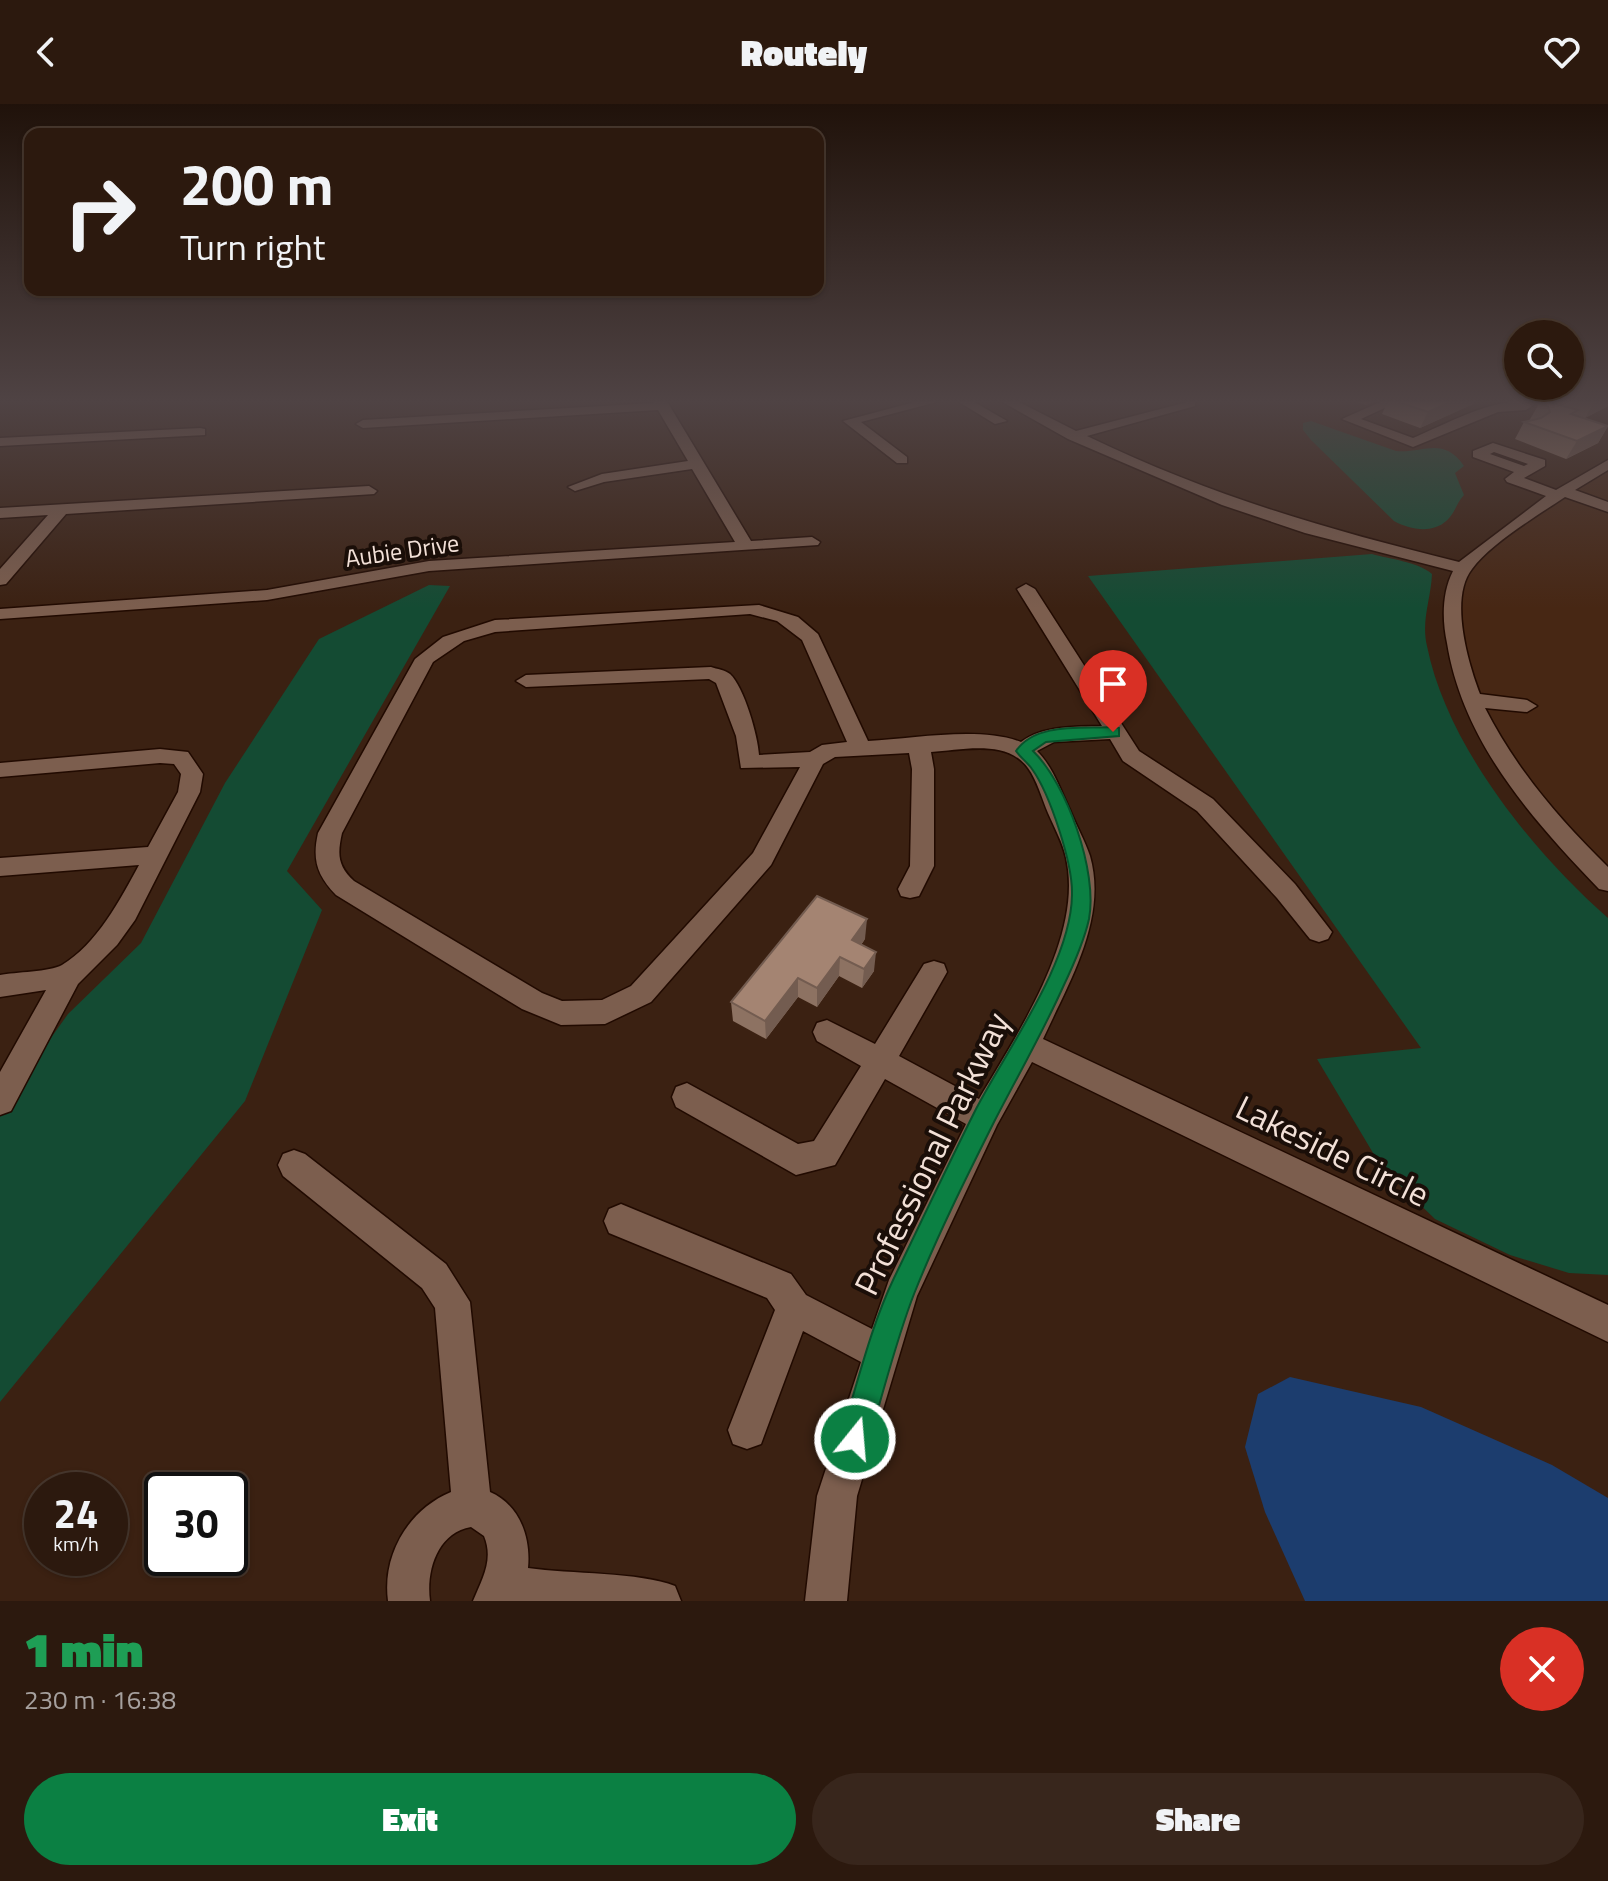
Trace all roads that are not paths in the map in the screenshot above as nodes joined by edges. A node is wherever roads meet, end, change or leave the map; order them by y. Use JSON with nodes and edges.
{"nodes":[{"id":1,"x":663,"y":469,"type":"edge"},
{"id":2,"x":698,"y":469,"type":"edge"},
{"id":3,"x":1144,"y":469,"type":"edge"},
{"id":4,"x":1529,"y":469,"type":"edge"},
{"id":5,"x":1600,"y":469,"type":"edge"},
{"id":6,"x":575,"y":487,"type":"dead end"},
{"id":7,"x":369,"y":491,"type":"dead end"},
{"id":8,"x":1560,"y":493,"type":"junction"},
{"id":9,"x":1608,"y":507,"type":"edge"},
{"id":10,"x":61,"y":510,"type":"junction"},
{"id":11,"x":0,"y":513,"type":"edge"},
{"id":12,"x":812,"y":542,"type":"dead end"},
{"id":13,"x":746,"y":547,"type":"junction"},
{"id":14,"x":1463,"y":568,"type":"junction"},
{"id":15,"x":0,"y":580,"type":"edge"},
{"id":16,"x":1026,"y":589,"type":"dead end"},
{"id":17,"x":0,"y":614,"type":"edge"},
{"id":18,"x":526,"y":681,"type":"dead end"},
{"id":19,"x":1473,"y":700,"type":"junction"},
{"id":20,"x":1527,"y":706,"type":"dead end"},
{"id":21,"x":1113,"y":732,"type":"junction"},
{"id":22,"x":919,"y":746,"type":"junction"},
{"id":23,"x":860,"y":748,"type":"junction"},
{"id":24,"x":1024,"y":751,"type":"junction"},
{"id":25,"x":815,"y":759,"type":"junction"},
{"id":26,"x":0,"y":770,"type":"edge"},
{"id":27,"x":158,"y":855,"type":"junction"},
{"id":28,"x":0,"y":867,"type":"edge"},
{"id":29,"x":1608,"y":882,"type":"edge"},
{"id":30,"x":910,"y":889,"type":"dead end"},
{"id":31,"x":1319,"y":932,"type":"dead end"},
{"id":32,"x":934,"y":972,"type":"dead end"},
{"id":33,"x":68,"y":976,"type":"junction"},
{"id":34,"x":0,"y":986,"type":"edge"},
{"id":35,"x":827,"y":1032,"type":"dead end"},
{"id":36,"x":1026,"y":1045,"type":"junction"},
{"id":37,"x":880,"y":1061,"type":"junction"},
{"id":38,"x":687,"y":1097,"type":"dead end"},
{"id":39,"x":0,"y":1101,"type":"edge"},
{"id":40,"x":984,"y":1118,"type":"junction"},
{"id":41,"x":294,"y":1165,"type":"dead end"},
{"id":42,"x":621,"y":1221,"type":"dead end"},
{"id":43,"x":794,"y":1307,"type":"junction"},
{"id":44,"x":1608,"y":1324,"type":"edge"},
{"id":45,"x":882,"y":1354,"type":"junction"},
{"id":46,"x":747,"y":1430,"type":"dead end"},
{"id":47,"x":472,"y":1507,"type":"junction"},
{"id":48,"x":499,"y":1593,"type":"edge"},
{"id":49,"x":405,"y":1599,"type":"edge"},
{"id":50,"x":660,"y":1601,"type":"edge"},
{"id":51,"x":826,"y":1601,"type":"edge"}],
"edges":[{"from":1,"to":6,"type":"street"},
{"from":2,"to":13,"type":"street"},
{"from":3,"to":14,"type":"street"},
{"from":4,"to":8,"type":"street"},
{"from":5,"to":8,"type":"street"},
{"from":7,"to":10,"type":"street"},
{"from":8,"to":9,"type":"street"},
{"from":8,"to":14,"type":"street"},
{"from":10,"to":11,"type":"street"},
{"from":10,"to":15,"type":"street"},
{"from":12,"to":13,"type":"street","name":"Aubie Drive"},
{"from":13,"to":17,"type":"street","name":"Aubie Drive"},
{"from":14,"to":19,"type":"street"},
{"from":16,"to":21,"type":"street"},
{"from":18,"to":25,"type":"street"},
{"from":19,"to":20,"type":"street"},
{"from":19,"to":29,"type":"street"},
{"from":21,"to":24,"type":"street"},
{"from":21,"to":31,"type":"street"},
{"from":22,"to":23,"type":"street"},
{"from":22,"to":24,"type":"street"},
{"from":22,"to":30,"type":"street"},
{"from":23,"to":25,"type":"street"},
{"from":23,"to":25,"type":"street"},
{"from":24,"to":36,"type":"street","name":"Professional Parkway"},
{"from":26,"to":27,"type":"street"},
{"from":27,"to":28,"type":"street"},
{"from":27,"to":33,"type":"street"},
{"from":32,"to":37,"type":"street"},
{"from":33,"to":34,"type":"street"},
{"from":33,"to":39,"type":"street"},
{"from":35,"to":37,"type":"street"},
{"from":36,"to":40,"type":"street","name":"Professional Parkway"},
{"from":36,"to":44,"type":"street","name":"Lakeside Circle"},
{"from":37,"to":38,"type":"street"},
{"from":37,"to":40,"type":"street"},
{"from":40,"to":45,"type":"street","name":"Professional Parkway"},
{"from":41,"to":47,"type":"street"},
{"from":42,"to":43,"type":"street"},
{"from":43,"to":45,"type":"street"},
{"from":43,"to":46,"type":"street"},
{"from":45,"to":51,"type":"street","name":"Professional Parkway"},
{"from":47,"to":48,"type":"street"},
{"from":47,"to":49,"type":"street"},
{"from":48,"to":50,"type":"street"}]}
